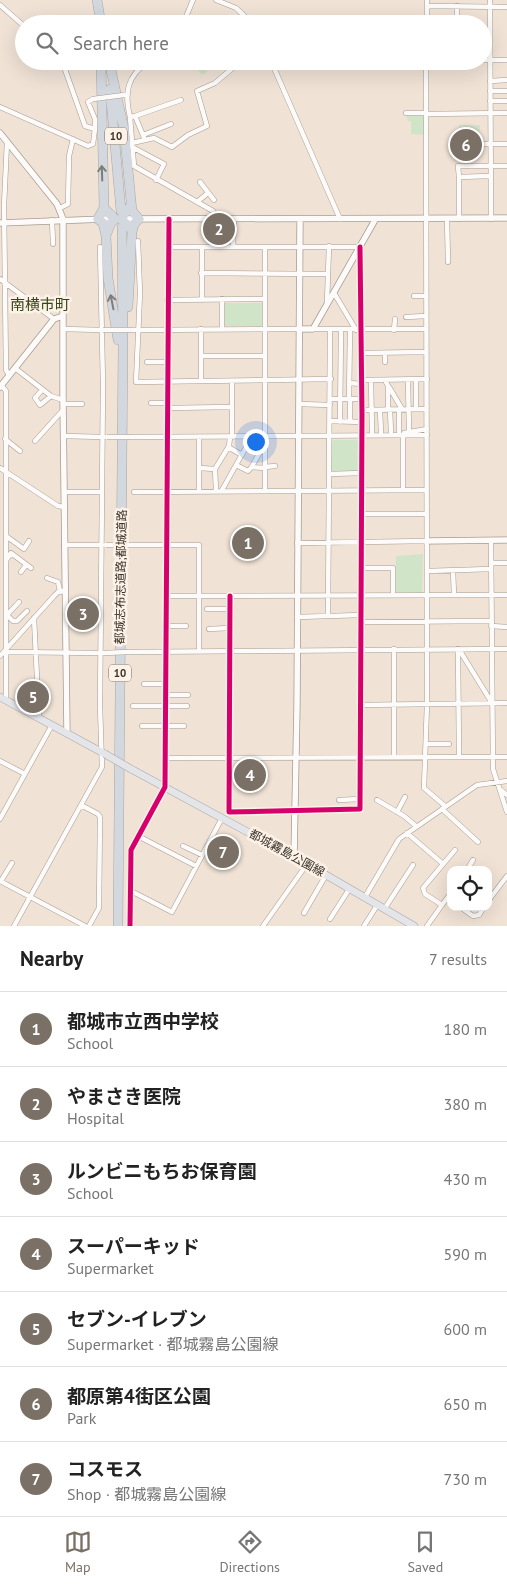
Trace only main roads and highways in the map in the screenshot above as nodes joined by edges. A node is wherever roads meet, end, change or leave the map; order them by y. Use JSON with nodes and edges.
{"nodes":[{"id":1,"x":97,"y":0,"type":"edge"},
{"id":2,"x":100,"y":15,"type":"edge"},
{"id":3,"x":100,"y":70,"type":"edge"},
{"id":4,"x":109,"y":70,"type":"edge"},
{"id":5,"x":110,"y":70,"type":"edge"},
{"id":6,"x":131,"y":205,"type":"junction"},
{"id":7,"x":104,"y":208,"type":"junction"},
{"id":8,"x":120,"y":219,"type":"junction"},
{"id":9,"x":132,"y":232,"type":"junction"},
{"id":10,"x":106,"y":236,"type":"junction"},
{"id":11,"x":122,"y":420,"type":"junction"},
{"id":12,"x":3,"y":698,"type":"edge"},
{"id":13,"x":118,"y":926,"type":"edge"},
{"id":14,"x":413,"y":926,"type":"edge"}],
"edges":[{"from":1,"to":2,"type":"highway"},
{"from":7,"to":3,"type":"highway","one_way":true},
{"from":4,"to":8,"type":"highway","name":"都城志布志道路;都城道路","number":"10"},
{"from":5,"to":6,"type":"highway"},
{"from":6,"to":8,"type":"highway"},
{"from":6,"to":9,"type":"highway"},
{"from":7,"to":8,"type":"highway"},
{"from":7,"to":10,"type":"highway"},
{"from":8,"to":9,"type":"highway"},
{"from":8,"to":10,"type":"highway"},
{"from":8,"to":11,"type":"highway","name":"都城志布志道路;都城道路","number":"10"},
{"from":9,"to":11,"type":"highway"},
{"from":11,"to":10,"type":"highway","one_way":true},
{"from":11,"to":13,"type":"highway","name":"都城志布志道路;都城道路","number":"10"},
{"from":12,"to":14,"type":"main road","name":"都城霧島公園線","bridge":true}]}
